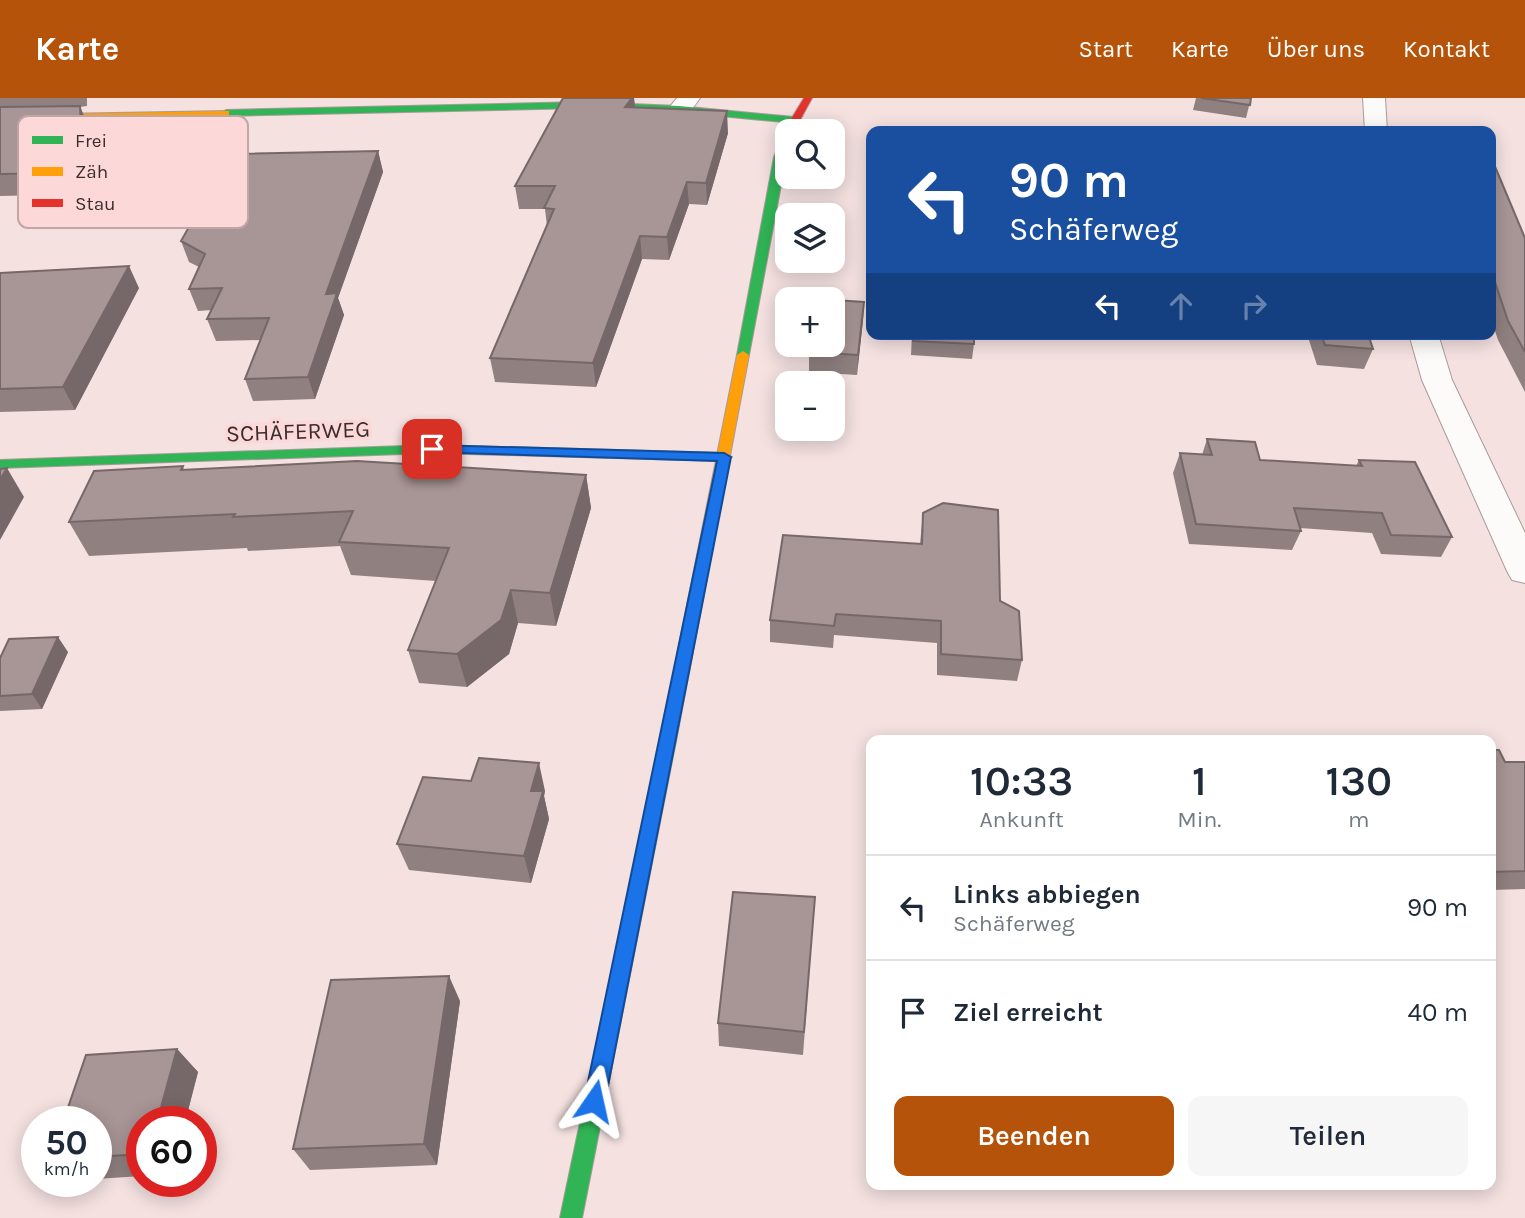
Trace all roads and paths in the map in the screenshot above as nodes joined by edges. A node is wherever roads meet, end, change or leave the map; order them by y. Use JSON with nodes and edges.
{"nodes":[{"id":1,"x":808,"y":98,"type":"edge"},
{"id":2,"x":1374,"y":98,"type":"edge"},
{"id":3,"x":684,"y":103,"type":"edge"},
{"id":4,"x":88,"y":116,"type":"edge"},
{"id":5,"x":0,"y":118,"type":"edge"},
{"id":6,"x":18,"y":118,"type":"edge"},
{"id":7,"x":795,"y":119,"type":"edge"},
{"id":8,"x":775,"y":124,"type":"edge"},
{"id":9,"x":1376,"y":126,"type":"edge"},
{"id":10,"x":775,"y":179,"type":"edge"},
{"id":11,"x":1425,"y":340,"type":"edge"},
{"id":12,"x":724,"y":457,"type":"junction"},
{"id":13,"x":0,"y":464,"type":"edge"},
{"id":14,"x":1525,"y":571,"type":"edge"},
{"id":15,"x":570,"y":1218,"type":"edge"}],
"edges":[{"from":1,"to":7,"type":"street"},
{"from":2,"to":9,"type":"street"},
{"from":3,"to":4,"type":"street"},
{"from":3,"to":8,"type":"street"},
{"from":5,"to":6,"type":"street"},
{"from":10,"to":12,"type":"street"},
{"from":11,"to":14,"type":"street"},
{"from":12,"to":13,"type":"street","name":"SCHÄFERWEG"},
{"from":12,"to":15,"type":"street"}]}
